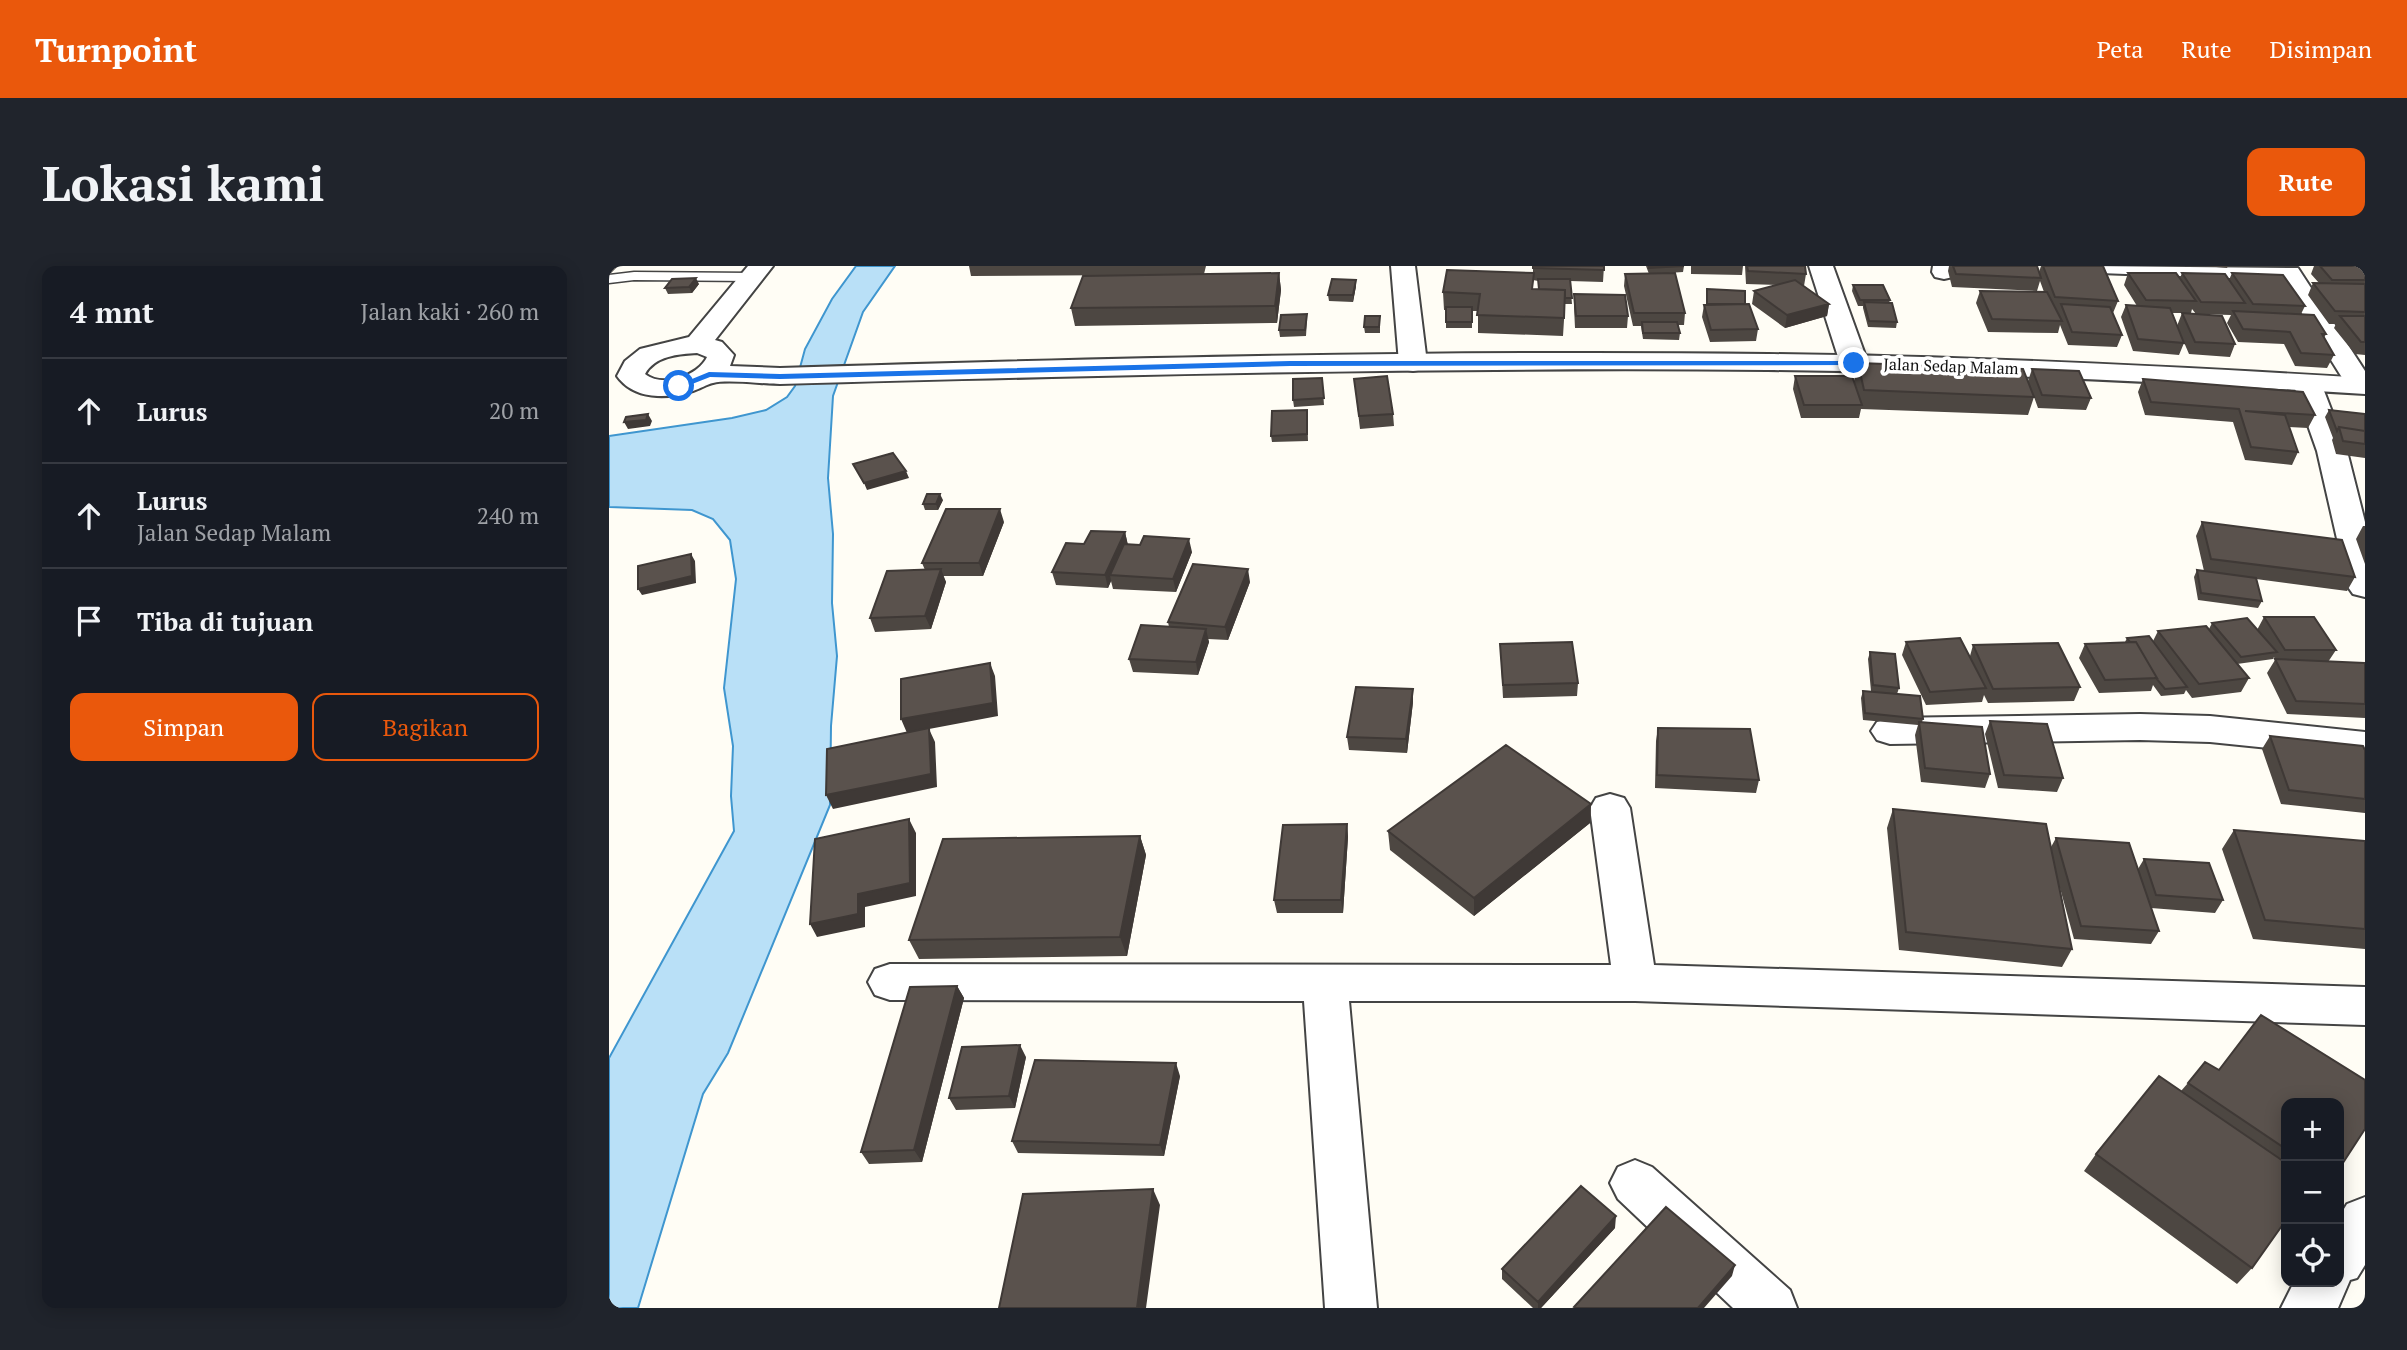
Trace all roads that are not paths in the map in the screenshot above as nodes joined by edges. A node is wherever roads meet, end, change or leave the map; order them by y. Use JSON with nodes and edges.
{"nodes":[{"id":1,"x":1403,"y":266,"type":"edge"},
{"id":2,"x":1821,"y":266,"type":"edge"},
{"id":3,"x":2100,"y":266,"type":"edge"},
{"id":4,"x":2287,"y":269,"type":"edge"},
{"id":5,"x":757,"y":271,"type":"edge"},
{"id":6,"x":609,"y":279,"type":"edge"},
{"id":7,"x":697,"y":345,"type":"junction"},
{"id":8,"x":642,"y":359,"type":"junction"},
{"id":9,"x":609,"y":361,"type":"edge"},
{"id":10,"x":1413,"y":363,"type":"junction"},
{"id":11,"x":1854,"y":363,"type":"junction"},
{"id":12,"x":709,"y":374,"type":"junction"},
{"id":13,"x":2307,"y":383,"type":"junction"},
{"id":14,"x":2363,"y":386,"type":"edge"},
{"id":15,"x":646,"y":387,"type":"junction"},
{"id":16,"x":609,"y":388,"type":"edge"},
{"id":17,"x":2365,"y":587,"type":"edge"},
{"id":18,"x":1890,"y":731,"type":"dead end"},
{"id":19,"x":2365,"y":745,"type":"edge"},
{"id":20,"x":1610,"y":808,"type":"dead end"},
{"id":21,"x":890,"y":982,"type":"dead end"},
{"id":22,"x":1325,"y":982,"type":"junction"},
{"id":23,"x":1635,"y":983,"type":"junction"},
{"id":24,"x":2365,"y":1006,"type":"edge"},
{"id":25,"x":1635,"y":1183,"type":"dead end"},
{"id":26,"x":2365,"y":1221,"type":"edge"},
{"id":27,"x":2344,"y":1252,"type":"edge"},
{"id":28,"x":2322,"y":1287,"type":"edge"},
{"id":29,"x":1351,"y":1308,"type":"edge"},
{"id":30,"x":1771,"y":1308,"type":"edge"},
{"id":31,"x":2307,"y":1308,"type":"edge"}],
"edges":[{"from":1,"to":10,"type":"street"},
{"from":2,"to":11,"type":"street"},
{"from":3,"to":4,"type":"street"},
{"from":4,"to":14,"type":"street"},
{"from":5,"to":6,"type":"lane"},
{"from":5,"to":7,"type":"street"},
{"from":7,"to":8,"type":"street"},
{"from":7,"to":12,"type":"street"},
{"from":8,"to":9,"type":"street"},
{"from":8,"to":15,"type":"street"},
{"from":10,"to":11,"type":"street","name":"Jalan Sedap Malam"},
{"from":10,"to":12,"type":"street","name":"Jalan Sedap Malam"},
{"from":11,"to":13,"type":"street","name":"Jalan Sedap Malam"},
{"from":12,"to":15,"type":"street"},
{"from":13,"to":14,"type":"street","name":"Jalan Sedap Malam"},
{"from":13,"to":17,"type":"street"},
{"from":15,"to":16,"type":"street"},
{"from":18,"to":19,"type":"street"},
{"from":20,"to":23,"type":"street"},
{"from":21,"to":22,"type":"street"},
{"from":22,"to":23,"type":"street"},
{"from":22,"to":29,"type":"street"},
{"from":23,"to":24,"type":"street"},
{"from":25,"to":30,"type":"street"},
{"from":26,"to":27,"type":"street"},
{"from":28,"to":31,"type":"street"}]}
